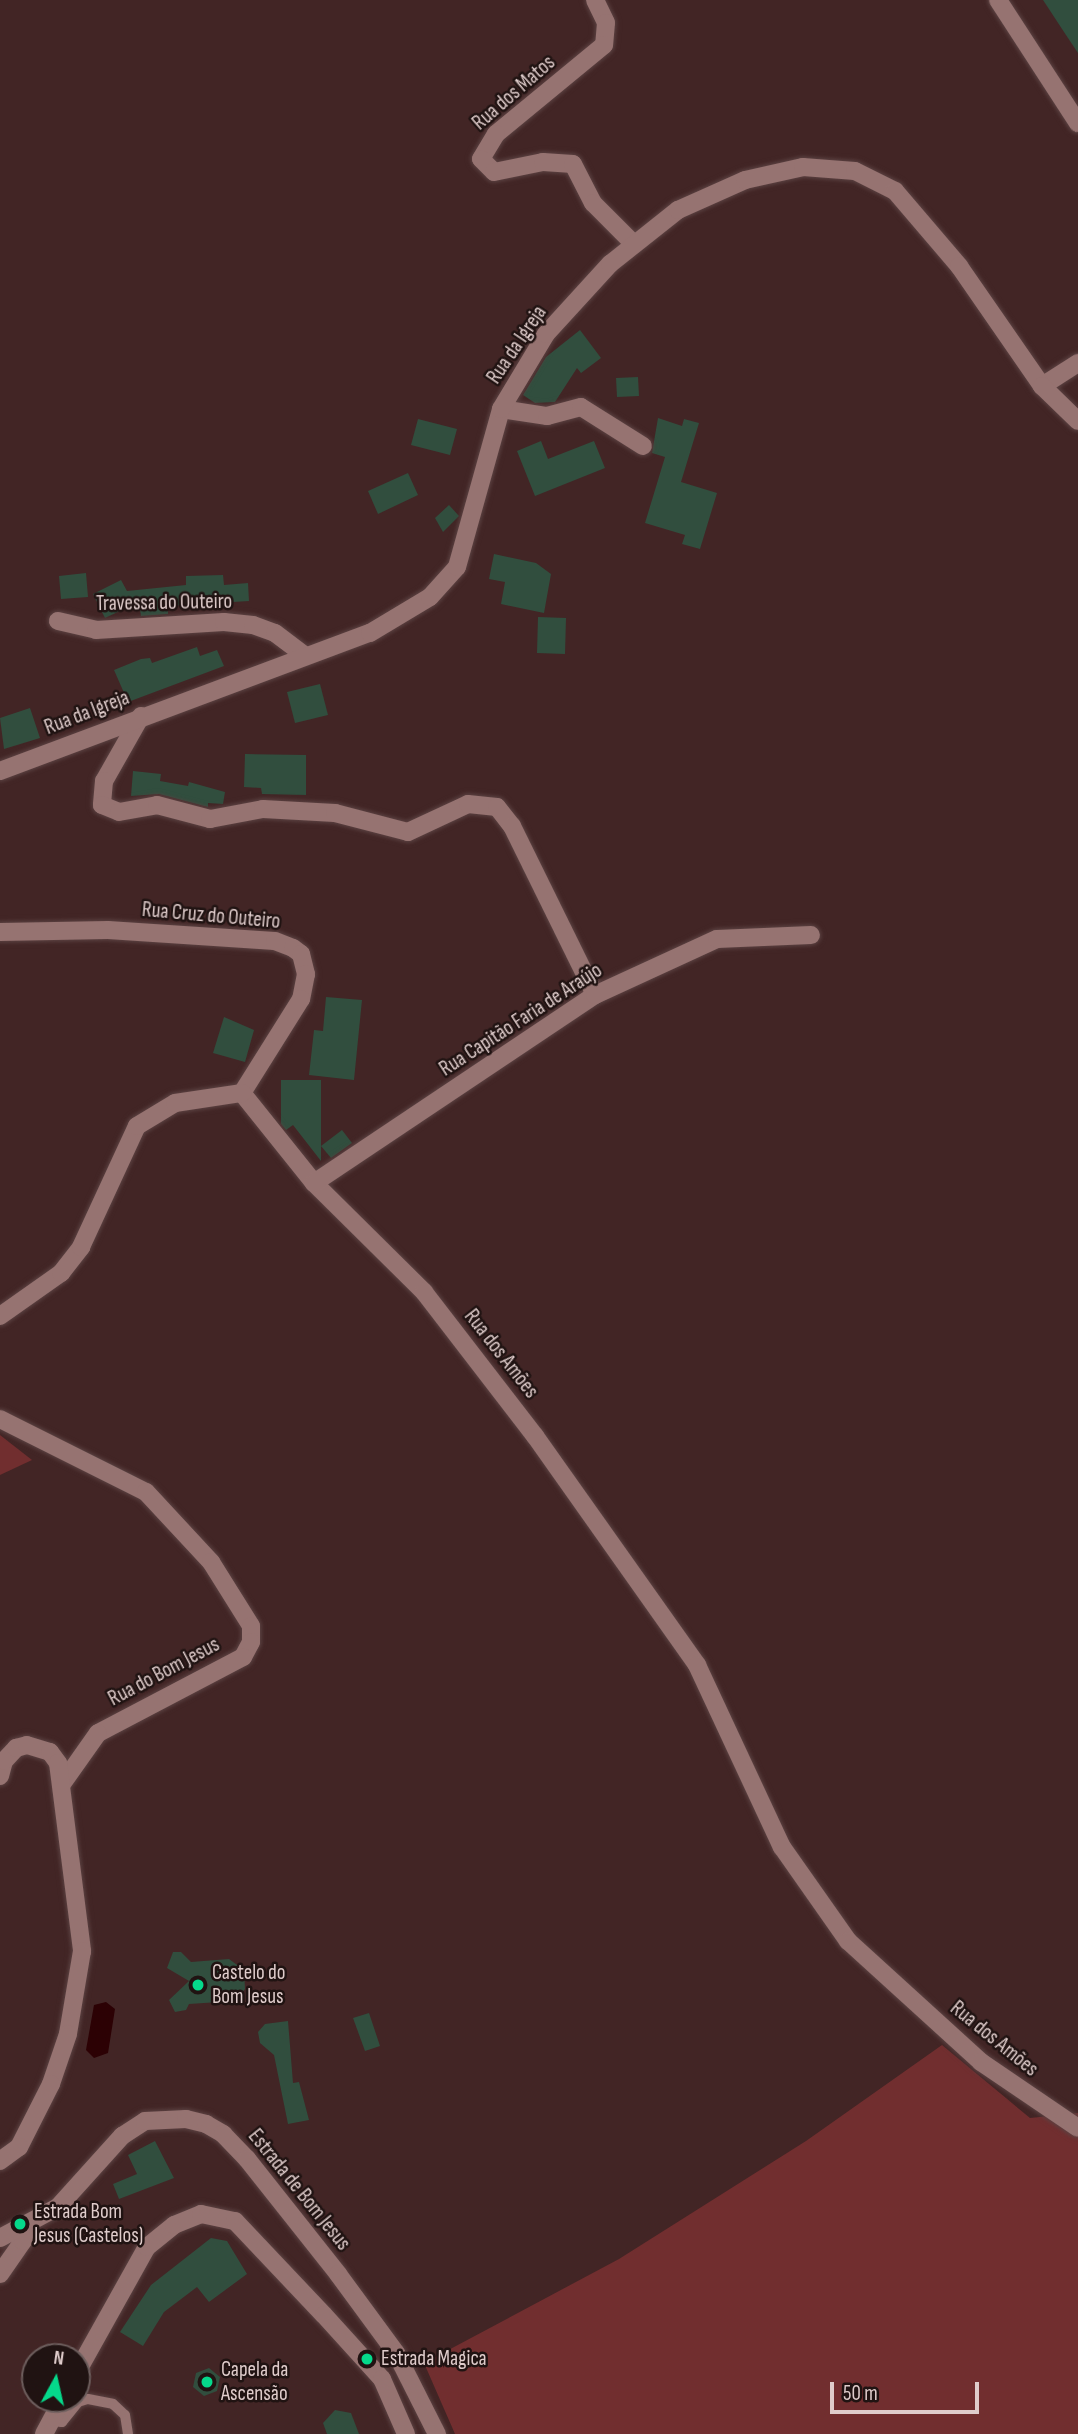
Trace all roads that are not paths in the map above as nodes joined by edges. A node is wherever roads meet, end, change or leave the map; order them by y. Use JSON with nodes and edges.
{"nodes":[{"id":1,"x":595,"y":0,"type":"edge"},
{"id":2,"x":998,"y":0,"type":"edge"},
{"id":3,"x":1078,"y":123,"type":"edge"},
{"id":4,"x":634,"y":244,"type":"junction"},
{"id":5,"x":1078,"y":363,"type":"edge"},
{"id":6,"x":1042,"y":386,"type":"junction"},
{"id":7,"x":502,"y":409,"type":"junction"},
{"id":8,"x":1078,"y":421,"type":"edge"},
{"id":9,"x":643,"y":446,"type":"dead end"},
{"id":10,"x":58,"y":621,"type":"dead end"},
{"id":11,"x":304,"y":656,"type":"junction"},
{"id":12,"x":141,"y":716,"type":"junction"},
{"id":13,"x":0,"y":771,"type":"edge"},
{"id":14,"x":0,"y":932,"type":"edge"},
{"id":15,"x":811,"y":934,"type":"dead end"},
{"id":16,"x":596,"y":995,"type":"junction"},
{"id":17,"x":242,"y":1093,"type":"junction"},
{"id":18,"x":314,"y":1183,"type":"junction"},
{"id":19,"x":0,"y":1315,"type":"edge"},
{"id":20,"x":0,"y":1419,"type":"edge"},
{"id":21,"x":0,"y":1776,"type":"edge"},
{"id":22,"x":62,"y":1784,"type":"junction"},
{"id":23,"x":1078,"y":2128,"type":"edge"},
{"id":24,"x":0,"y":2161,"type":"edge"},
{"id":25,"x":26,"y":2228,"type":"junction"},
{"id":26,"x":0,"y":2238,"type":"edge"},
{"id":27,"x":0,"y":2274,"type":"edge"},
{"id":28,"x":91,"y":2347,"type":"edge"},
{"id":29,"x":48,"y":2428,"type":"edge"},
{"id":30,"x":128,"y":2434,"type":"edge"},
{"id":31,"x":406,"y":2434,"type":"edge"},
{"id":32,"x":436,"y":2434,"type":"edge"}],
"edges":[{"from":1,"to":4,"type":"street","name":"Rua dos Matos"},
{"from":2,"to":3,"type":"street"},
{"from":4,"to":6,"type":"street","name":"Rua da Igreja"},
{"from":4,"to":7,"type":"street","name":"Rua da Igreja"},
{"from":5,"to":6,"type":"street"},
{"from":6,"to":8,"type":"street","name":"Rua da Igreja"},
{"from":7,"to":9,"type":"street"},
{"from":7,"to":11,"type":"street","name":"Rua da Igreja"},
{"from":10,"to":11,"type":"street","name":"Travessa do Outeiro"},
{"from":11,"to":12,"type":"street","name":"Rua da Igreja"},
{"from":12,"to":13,"type":"street","name":"Rua da Igreja"},
{"from":12,"to":16,"type":"street"},
{"from":14,"to":17,"type":"street","name":"Rua Cruz do Outeiro"},
{"from":15,"to":16,"type":"street","name":"Rua Capitão Faria de Araújo"},
{"from":16,"to":18,"type":"street","name":"Rua Capitão Faria de Araújo"},
{"from":17,"to":18,"type":"street","name":"Rua dos Amões"},
{"from":17,"to":19,"type":"street"},
{"from":18,"to":23,"type":"street","name":"Rua dos Amões"},
{"from":20,"to":22,"type":"street","name":"Rua do Bom Jesus"},
{"from":21,"to":22,"type":"street"},
{"from":22,"to":24,"type":"street"},
{"from":25,"to":26,"type":"street","name":"Estrada de Bom Jesus"},
{"from":25,"to":27,"type":"street"},
{"from":25,"to":32,"type":"street","name":"Estrada de Bom Jesus"},
{"from":28,"to":31,"type":"street"},
{"from":29,"to":30,"type":"lane"}]}
